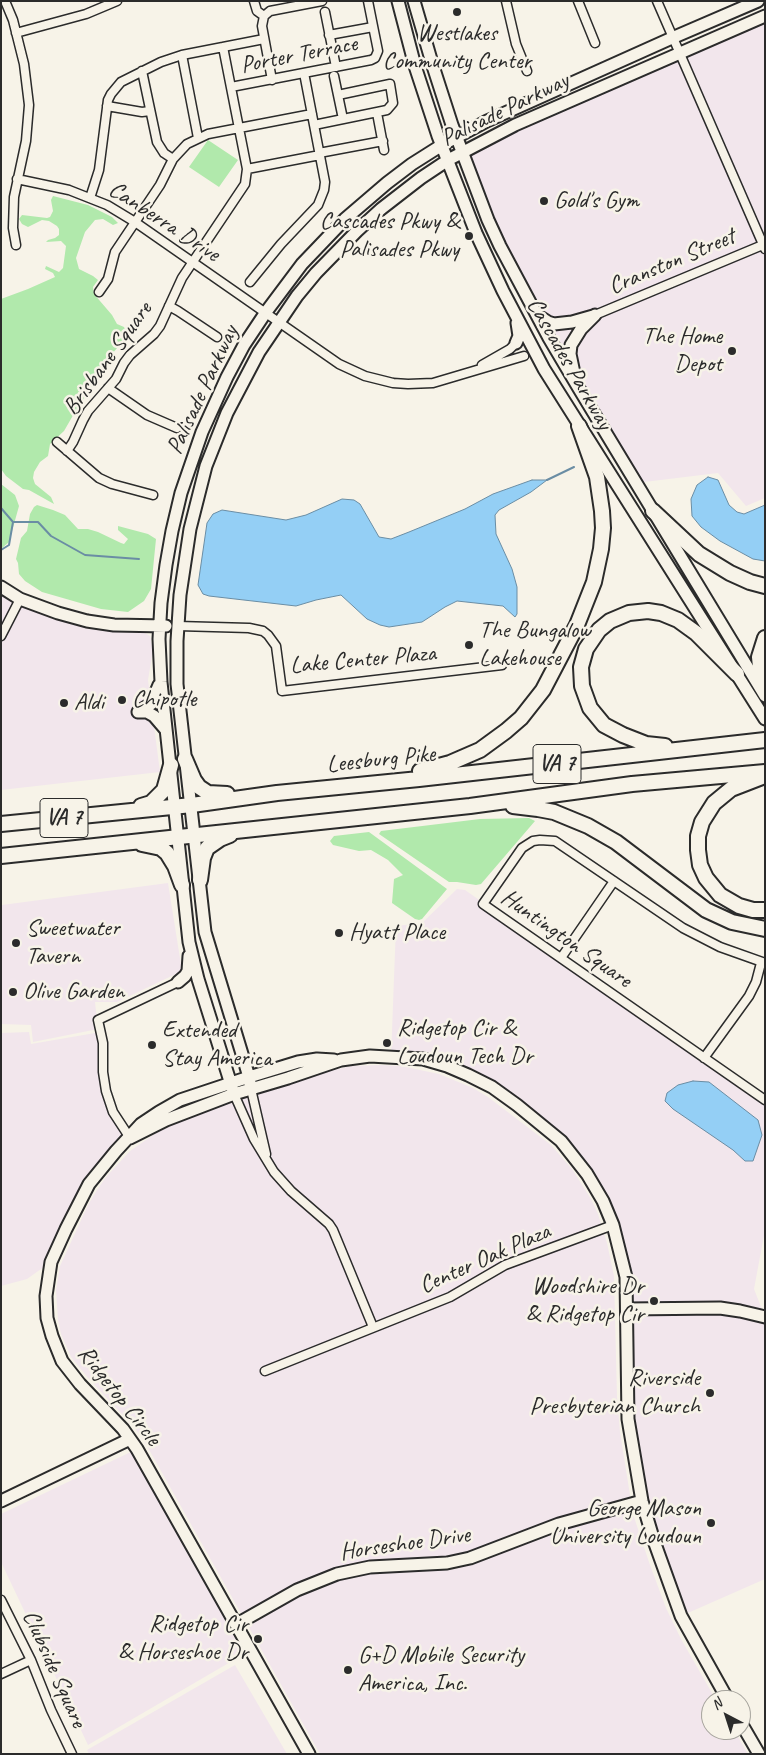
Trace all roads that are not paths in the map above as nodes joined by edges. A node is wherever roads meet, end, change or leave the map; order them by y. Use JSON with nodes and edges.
{"nodes":[{"id":1,"x":5,"y":1,"type":"edge"},
{"id":2,"x":117,"y":1,"type":"edge"},
{"id":3,"x":254,"y":1,"type":"edge"},
{"id":4,"x":322,"y":1,"type":"edge"},
{"id":5,"x":368,"y":1,"type":"edge"},
{"id":6,"x":398,"y":1,"type":"edge"},
{"id":7,"x":414,"y":1,"type":"edge"},
{"id":8,"x":506,"y":1,"type":"edge"},
{"id":9,"x":578,"y":1,"type":"edge"},
{"id":10,"x":657,"y":1,"type":"edge"},
{"id":11,"x":758,"y":1,"type":"edge"},
{"id":12,"x":296,"y":4,"type":"edge"},
{"id":13,"x":285,"y":5,"type":"edge"},
{"id":14,"x":324,"y":12,"type":"dead end"},
{"id":15,"x":264,"y":16,"type":"junction"},
{"id":16,"x":765,"y":16,"type":"edge"},
{"id":17,"x":374,"y":27,"type":"junction"},
{"id":18,"x":16,"y":33,"type":"junction"},
{"id":19,"x":330,"y":35,"type":"junction"},
{"id":20,"x":672,"y":38,"type":"junction"},
{"id":21,"x":264,"y":39,"type":"junction"},
{"id":22,"x":595,"y":42,"type":"dead end"},
{"id":23,"x":223,"y":47,"type":"junction"},
{"id":24,"x":679,"y":53,"type":"junction"},
{"id":25,"x":182,"y":55,"type":"junction"},
{"id":26,"x":336,"y":67,"type":"junction"},
{"id":27,"x":142,"y":71,"type":"junction"},
{"id":28,"x":527,"y":71,"type":"dead end"},
{"id":29,"x":304,"y":73,"type":"junction"},
{"id":30,"x":334,"y":76,"type":"dead end"},
{"id":31,"x":272,"y":80,"type":"junction"},
{"id":32,"x":231,"y":87,"type":"junction"},
{"id":33,"x":338,"y":95,"type":"junction"},
{"id":34,"x":107,"y":106,"type":"junction"},
{"id":35,"x":150,"y":111,"type":"junction"},
{"id":36,"x":377,"y":113,"type":"junction"},
{"id":37,"x":312,"y":114,"type":"junction"},
{"id":38,"x":343,"y":119,"type":"junction"},
{"id":39,"x":314,"y":125,"type":"junction"},
{"id":40,"x":239,"y":129,"type":"junction"},
{"id":41,"x":457,"y":137,"type":"junction"},
{"id":42,"x":198,"y":138,"type":"junction"},
{"id":43,"x":382,"y":141,"type":"junction"},
{"id":44,"x":442,"y":145,"type":"junction"},
{"id":45,"x":384,"y":150,"type":"dead end"},
{"id":46,"x":462,"y":152,"type":"junction"},
{"id":47,"x":320,"y":154,"type":"junction"},
{"id":48,"x":173,"y":159,"type":"junction"},
{"id":49,"x":448,"y":160,"type":"junction"},
{"id":50,"x":246,"y":169,"type":"junction"},
{"id":51,"x":17,"y":179,"type":"junction"},
{"id":52,"x":90,"y":198,"type":"junction"},
{"id":53,"x":135,"y":222,"type":"junction"},
{"id":54,"x":16,"y":245,"type":"dead end"},
{"id":55,"x":764,"y":246,"type":"edge"},
{"id":56,"x":193,"y":262,"type":"junction"},
{"id":57,"x":250,"y":282,"type":"dead end"},
{"id":58,"x":99,"y":292,"type":"dead end"},
{"id":59,"x":169,"y":306,"type":"junction"},
{"id":60,"x":266,"y":312,"type":"junction"},
{"id":61,"x":537,"y":315,"type":"junction"},
{"id":62,"x":595,"y":315,"type":"junction"},
{"id":63,"x":517,"y":319,"type":"junction"},
{"id":64,"x":278,"y":322,"type":"junction"},
{"id":65,"x":217,"y":337,"type":"dead end"},
{"id":66,"x":516,"y":343,"type":"joint"},
{"id":67,"x":524,"y":356,"type":"joint"},
{"id":68,"x":540,"y":363,"type":"junction"},
{"id":69,"x":470,"y":372,"type":"junction"},
{"id":70,"x":578,"y":387,"type":"junction"},
{"id":71,"x":108,"y":388,"type":"junction"},
{"id":72,"x":579,"y":426,"type":"junction"},
{"id":73,"x":177,"y":428,"type":"dead end"},
{"id":74,"x":57,"y":442,"type":"dead end"},
{"id":75,"x":67,"y":451,"type":"junction"},
{"id":76,"x":153,"y":495,"type":"dead end"},
{"id":77,"x":653,"y":510,"type":"junction"},
{"id":78,"x":765,"y":586,"type":"edge"},
{"id":79,"x":1,"y":587,"type":"edge"},
{"id":80,"x":20,"y":598,"type":"junction"},
{"id":81,"x":160,"y":626,"type":"junction"},
{"id":82,"x":178,"y":626,"type":"junction"},
{"id":83,"x":1,"y":636,"type":"edge"},
{"id":84,"x":765,"y":638,"type":"edge"},
{"id":85,"x":502,"y":665,"type":"dead end"},
{"id":86,"x":737,"y":674,"type":"junction"},
{"id":87,"x":161,"y":682,"type":"junction"},
{"id":88,"x":765,"y":687,"type":"edge"},
{"id":89,"x":765,"y":696,"type":"edge"},
{"id":90,"x":765,"y":719,"type":"edge"},
{"id":91,"x":166,"y":730,"type":"junction"},
{"id":92,"x":765,"y":740,"type":"edge"},
{"id":93,"x":708,"y":746,"type":"junction"},
{"id":94,"x":185,"y":759,"type":"junction"},
{"id":95,"x":171,"y":765,"type":"junction"},
{"id":96,"x":765,"y":772,"type":"edge"},
{"id":97,"x":765,"y":776,"type":"edge"},
{"id":98,"x":354,"y":786,"type":"junction"},
{"id":99,"x":278,"y":793,"type":"junction"},
{"id":100,"x":192,"y":805,"type":"junction"},
{"id":101,"x":175,"y":806,"type":"junction"},
{"id":102,"x":470,"y":806,"type":"junction"},
{"id":103,"x":126,"y":811,"type":"junction"},
{"id":104,"x":1,"y":824,"type":"edge"},
{"id":105,"x":240,"y":831,"type":"junction"},
{"id":106,"x":195,"y":836,"type":"junction"},
{"id":107,"x":177,"y":837,"type":"junction"},
{"id":108,"x":132,"y":842,"type":"junction"},
{"id":109,"x":1,"y":856,"type":"edge"},
{"id":110,"x":200,"y":880,"type":"junction"},
{"id":111,"x":614,"y":881,"type":"junction"},
{"id":112,"x":182,"y":885,"type":"junction"},
{"id":113,"x":765,"y":910,"type":"edge"},
{"id":114,"x":765,"y":929,"type":"edge"},
{"id":115,"x":189,"y":942,"type":"junction"},
{"id":116,"x":561,"y":958,"type":"junction"},
{"id":117,"x":763,"y":963,"type":"edge"},
{"id":118,"x":178,"y":982,"type":"junction"},
{"id":119,"x":204,"y":996,"type":"junction"},
{"id":120,"x":704,"y":1058,"type":"junction"},
{"id":121,"x":341,"y":1060,"type":"junction"},
{"id":122,"x":249,"y":1076,"type":"junction"},
{"id":123,"x":232,"y":1088,"type":"junction"},
{"id":124,"x":251,"y":1089,"type":"junction"},
{"id":125,"x":765,"y":1100,"type":"edge"},
{"id":126,"x":130,"y":1138,"type":"junction"},
{"id":127,"x":268,"y":1161,"type":"junction"},
{"id":128,"x":613,"y":1225,"type":"junction"},
{"id":129,"x":627,"y":1309,"type":"junction"},
{"id":130,"x":765,"y":1317,"type":"edge"},
{"id":131,"x":373,"y":1327,"type":"junction"},
{"id":132,"x":265,"y":1372,"type":"dead end"},
{"id":133,"x":130,"y":1439,"type":"junction"},
{"id":134,"x":1,"y":1501,"type":"edge"},
{"id":135,"x":642,"y":1501,"type":"junction"},
{"id":136,"x":1,"y":1600,"type":"edge"},
{"id":137,"x":237,"y":1624,"type":"junction"},
{"id":138,"x":31,"y":1660,"type":"junction"},
{"id":139,"x":1,"y":1674,"type":"edge"},
{"id":140,"x":722,"y":1690,"type":"edge"},
{"id":141,"x":751,"y":1740,"type":"edge"},
{"id":142,"x":72,"y":1754,"type":"edge"},
{"id":143,"x":309,"y":1754,"type":"edge"},
{"id":144,"x":759,"y":1754,"type":"edge"}],
"edges":[{"from":1,"to":18,"type":"street"},
{"from":2,"to":18,"type":"street"},
{"from":3,"to":15,"type":"street"},
{"from":4,"to":12,"type":"street","name":"Porter Terrace"},
{"from":5,"to":17,"type":"street","name":"Porter Terrace"},
{"from":6,"to":44,"type":"main road","name":"Cascades Parkway"},
{"from":7,"to":41,"type":"main road","name":"Cascades Parkway"},
{"from":8,"to":28,"type":"street"},
{"from":9,"to":22,"type":"street"},
{"from":10,"to":20,"type":"street"},
{"from":11,"to":20,"type":"main road","name":"Palisade Parkway"},
{"from":12,"to":13,"type":"street","name":"Porter Terrace"},
{"from":13,"to":15,"type":"street","name":"Porter Terrace"},
{"from":14,"to":19,"type":"street"},
{"from":15,"to":21,"type":"street"},
{"from":16,"to":24,"type":"main road","name":"Palisade Parkway"},
{"from":17,"to":19,"type":"street"},
{"from":17,"to":26,"type":"street","name":"Porter Terrace"},
{"from":18,"to":51,"type":"street"},
{"from":19,"to":26,"type":"street"},
{"from":20,"to":24,"type":"street"},
{"from":20,"to":41,"type":"main road","name":"Palisade Parkway"},
{"from":21,"to":23,"type":"street"},
{"from":21,"to":31,"type":"street"},
{"from":23,"to":25,"type":"street"},
{"from":23,"to":32,"type":"street"},
{"from":24,"to":46,"type":"main road","name":"Palisade Parkway"},
{"from":24,"to":55,"type":"street"},
{"from":25,"to":27,"type":"street"},
{"from":25,"to":42,"type":"street"},
{"from":26,"to":29,"type":"street","name":"Porter Terrace"},
{"from":27,"to":34,"type":"street"},
{"from":27,"to":35,"type":"street"},
{"from":29,"to":31,"type":"street","name":"Porter Terrace"},
{"from":29,"to":37,"type":"street"},
{"from":30,"to":33,"type":"street"},
{"from":31,"to":32,"type":"street","name":"Porter Terrace"},
{"from":32,"to":40,"type":"street"},
{"from":33,"to":36,"type":"street"},
{"from":33,"to":38,"type":"street"},
{"from":34,"to":35,"type":"street"},
{"from":34,"to":52,"type":"street"},
{"from":35,"to":48,"type":"street"},
{"from":36,"to":38,"type":"street"},
{"from":36,"to":43,"type":"street"},
{"from":37,"to":39,"type":"street"},
{"from":37,"to":40,"type":"street"},
{"from":38,"to":39,"type":"street"},
{"from":39,"to":47,"type":"street"},
{"from":40,"to":42,"type":"street"},
{"from":40,"to":50,"type":"street"},
{"from":41,"to":44,"type":"main road","name":"Palisade Parkway"},
{"from":41,"to":46,"type":"main road","name":"Cascades Parkway"},
{"from":42,"to":48,"type":"street"},
{"from":43,"to":45,"type":"street"},
{"from":43,"to":47,"type":"street"},
{"from":44,"to":49,"type":"main road","name":"Cascades Parkway"},
{"from":44,"to":60,"type":"main road","name":"Palisade Parkway"},
{"from":46,"to":49,"type":"main road","name":"Palisade Parkway"},
{"from":46,"to":61,"type":"main road","name":"Cascades Parkway"},
{"from":47,"to":50,"type":"street"},
{"from":47,"to":57,"type":"street"},
{"from":48,"to":53,"type":"street"},
{"from":49,"to":63,"type":"main road","name":"Cascades Parkway"},
{"from":49,"to":64,"type":"main road","name":"Palisade Parkway"},
{"from":50,"to":56,"type":"street","name":"Brisbane Square"},
{"from":51,"to":52,"type":"street","name":"Canberra Drive"},
{"from":51,"to":54,"type":"street"},
{"from":52,"to":53,"type":"street","name":"Canberra Drive"},
{"from":53,"to":56,"type":"street","name":"Canberra Drive"},
{"from":53,"to":58,"type":"street"},
{"from":55,"to":62,"type":"street","name":"Cranston Street"},
{"from":56,"to":59,"type":"street","name":"Brisbane Square"},
{"from":56,"to":60,"type":"street","name":"Canberra Drive"},
{"from":59,"to":65,"type":"street"},
{"from":59,"to":71,"type":"street","name":"Brisbane Square"},
{"from":60,"to":64,"type":"street","name":"Canberra Drive"},
{"from":60,"to":81,"type":"main road","name":"Palisade Parkway"},
{"from":61,"to":62,"type":"main road"},
{"from":61,"to":70,"type":"main road","name":"Cascades Parkway"},
{"from":62,"to":70,"type":"main road"},
{"from":63,"to":66,"type":"main road"},
{"from":63,"to":68,"type":"main road","name":"Cascades Parkway"},
{"from":64,"to":69,"type":"street","name":"Canberra Drive"},
{"from":64,"to":82,"type":"main road","name":"Palisade Parkway"},
{"from":66,"to":69,"type":"street"},
{"from":67,"to":68,"type":"main road"},
{"from":67,"to":69,"type":"street"},
{"from":68,"to":72,"type":"main road","name":"Cascades Parkway"},
{"from":70,"to":77,"type":"main road","name":"Cascades Parkway"},
{"from":71,"to":73,"type":"street"},
{"from":71,"to":75,"type":"street","name":"Brisbane Square"},
{"from":72,"to":86,"type":"main road","name":"Cascades Parkway"},
{"from":72,"to":98,"type":"highway"},
{"from":74,"to":75,"type":"street"},
{"from":75,"to":76,"type":"street"},
{"from":77,"to":78,"type":"highway"},
{"from":77,"to":89,"type":"main road","name":"Cascades Parkway"},
{"from":79,"to":80,"type":"main road"},
{"from":80,"to":81,"type":"main road"},
{"from":80,"to":83,"type":"street"},
{"from":81,"to":82,"type":"main road"},
{"from":81,"to":87,"type":"main road","name":"Palisade Parkway"},
{"from":82,"to":85,"type":"street","name":"Lake Center Plaza"},
{"from":82,"to":94,"type":"main road","name":"Palisade Parkway"},
{"from":84,"to":88,"type":"highway"},
{"from":86,"to":90,"type":"main road","name":"Cascades Parkway"},
{"from":86,"to":93,"type":"highway"},
{"from":87,"to":91,"type":"main road","name":"Palisade Parkway"},
{"from":87,"to":91,"type":"main road"},
{"from":91,"to":95,"type":"main road","name":"Palisade Parkway"},
{"from":92,"to":93,"type":"highway","name":"Leesburg Pike","number":"VA 7"},
{"from":93,"to":98,"type":"highway","name":"Leesburg Pike","number":"VA 7"},
{"from":94,"to":99,"type":"highway"},
{"from":94,"to":100,"type":"main road","name":"Palisade Parkway"},
{"from":95,"to":101,"type":"main road","name":"Palisade Parkway"},
{"from":95,"to":103,"type":"highway"},
{"from":96,"to":102,"type":"highway","number":"VA 7"},
{"from":97,"to":113,"type":"highway"},
{"from":98,"to":99,"type":"highway","name":"Leesburg Pike","number":"VA 7"},
{"from":99,"to":100,"type":"highway","name":"Leesburg Pike","number":"VA 7"},
{"from":100,"to":101,"type":"highway","name":"Leesburg Pike","number":"VA 7"},
{"from":100,"to":106,"type":"main road","name":"Palisade Parkway"},
{"from":101,"to":103,"type":"highway","name":"Leesburg Pike","number":"VA 7"},
{"from":101,"to":107,"type":"main road","name":"Palisade Parkway"},
{"from":102,"to":105,"type":"highway","number":"VA 7"},
{"from":102,"to":114,"type":"highway"},
{"from":103,"to":104,"type":"highway","name":"Leesburg Pike","number":"VA 7"},
{"from":105,"to":106,"type":"highway","number":"VA 7"},
{"from":105,"to":110,"type":"highway"},
{"from":106,"to":107,"type":"highway","number":"VA 7"},
{"from":106,"to":110,"type":"main road","name":"Palisade Parkway"},
{"from":107,"to":108,"type":"highway","number":"VA 7"},
{"from":107,"to":112,"type":"main road","name":"Palisade Parkway"},
{"from":108,"to":109,"type":"highway","number":"VA 7"},
{"from":108,"to":112,"type":"highway"},
{"from":110,"to":122,"type":"main road","name":"Palisade Parkway"},
{"from":111,"to":116,"type":"street"},
{"from":111,"to":116,"type":"street","name":"Huntington Square"},
{"from":111,"to":117,"type":"street","name":"Huntington Square"},
{"from":112,"to":115,"type":"main road","name":"Palisade Parkway"},
{"from":115,"to":118,"type":"main road"},
{"from":115,"to":119,"type":"main road"},
{"from":116,"to":120,"type":"street","name":"Huntington Square"},
{"from":117,"to":120,"type":"street"},
{"from":118,"to":119,"type":"main road"},
{"from":118,"to":126,"type":"street"},
{"from":119,"to":123,"type":"main road"},
{"from":120,"to":125,"type":"street","name":"Huntington Square"},
{"from":121,"to":122,"type":"main road","name":"Ridgetop Circle"},
{"from":121,"to":124,"type":"main road","name":"Ridgetop Circle"},
{"from":121,"to":128,"type":"main road","name":"Ridgetop Circle"},
{"from":122,"to":123,"type":"main road","name":"Ridgetop Circle"},
{"from":122,"to":124,"type":"main road","name":"Palisade Parkway"},
{"from":123,"to":124,"type":"main road","name":"Ridgetop Circle"},
{"from":123,"to":126,"type":"main road","name":"Ridgetop Circle"},
{"from":123,"to":127,"type":"street"},
{"from":124,"to":127,"type":"street"},
{"from":126,"to":133,"type":"main road","name":"Ridgetop Circle"},
{"from":127,"to":131,"type":"street"},
{"from":128,"to":129,"type":"main road","name":"Ridgetop Circle"},
{"from":128,"to":131,"type":"street","name":"Center Oak Plaza"},
{"from":129,"to":130,"type":"main road"},
{"from":129,"to":135,"type":"main road","name":"Ridgetop Circle"},
{"from":131,"to":132,"type":"street","name":"Center Oak Plaza"},
{"from":133,"to":134,"type":"main road"},
{"from":133,"to":137,"type":"main road","name":"Ridgetop Circle"},
{"from":135,"to":137,"type":"main road","name":"Horseshoe Drive"},
{"from":135,"to":140,"type":"main road","name":"Ridgetop Circle"},
{"from":136,"to":138,"type":"street","name":"Clubside Square"},
{"from":137,"to":143,"type":"main road","name":"Ridgetop Circle"},
{"from":138,"to":139,"type":"street"},
{"from":138,"to":142,"type":"street","name":"Clubside Square"},
{"from":141,"to":144,"type":"main road"}]}
